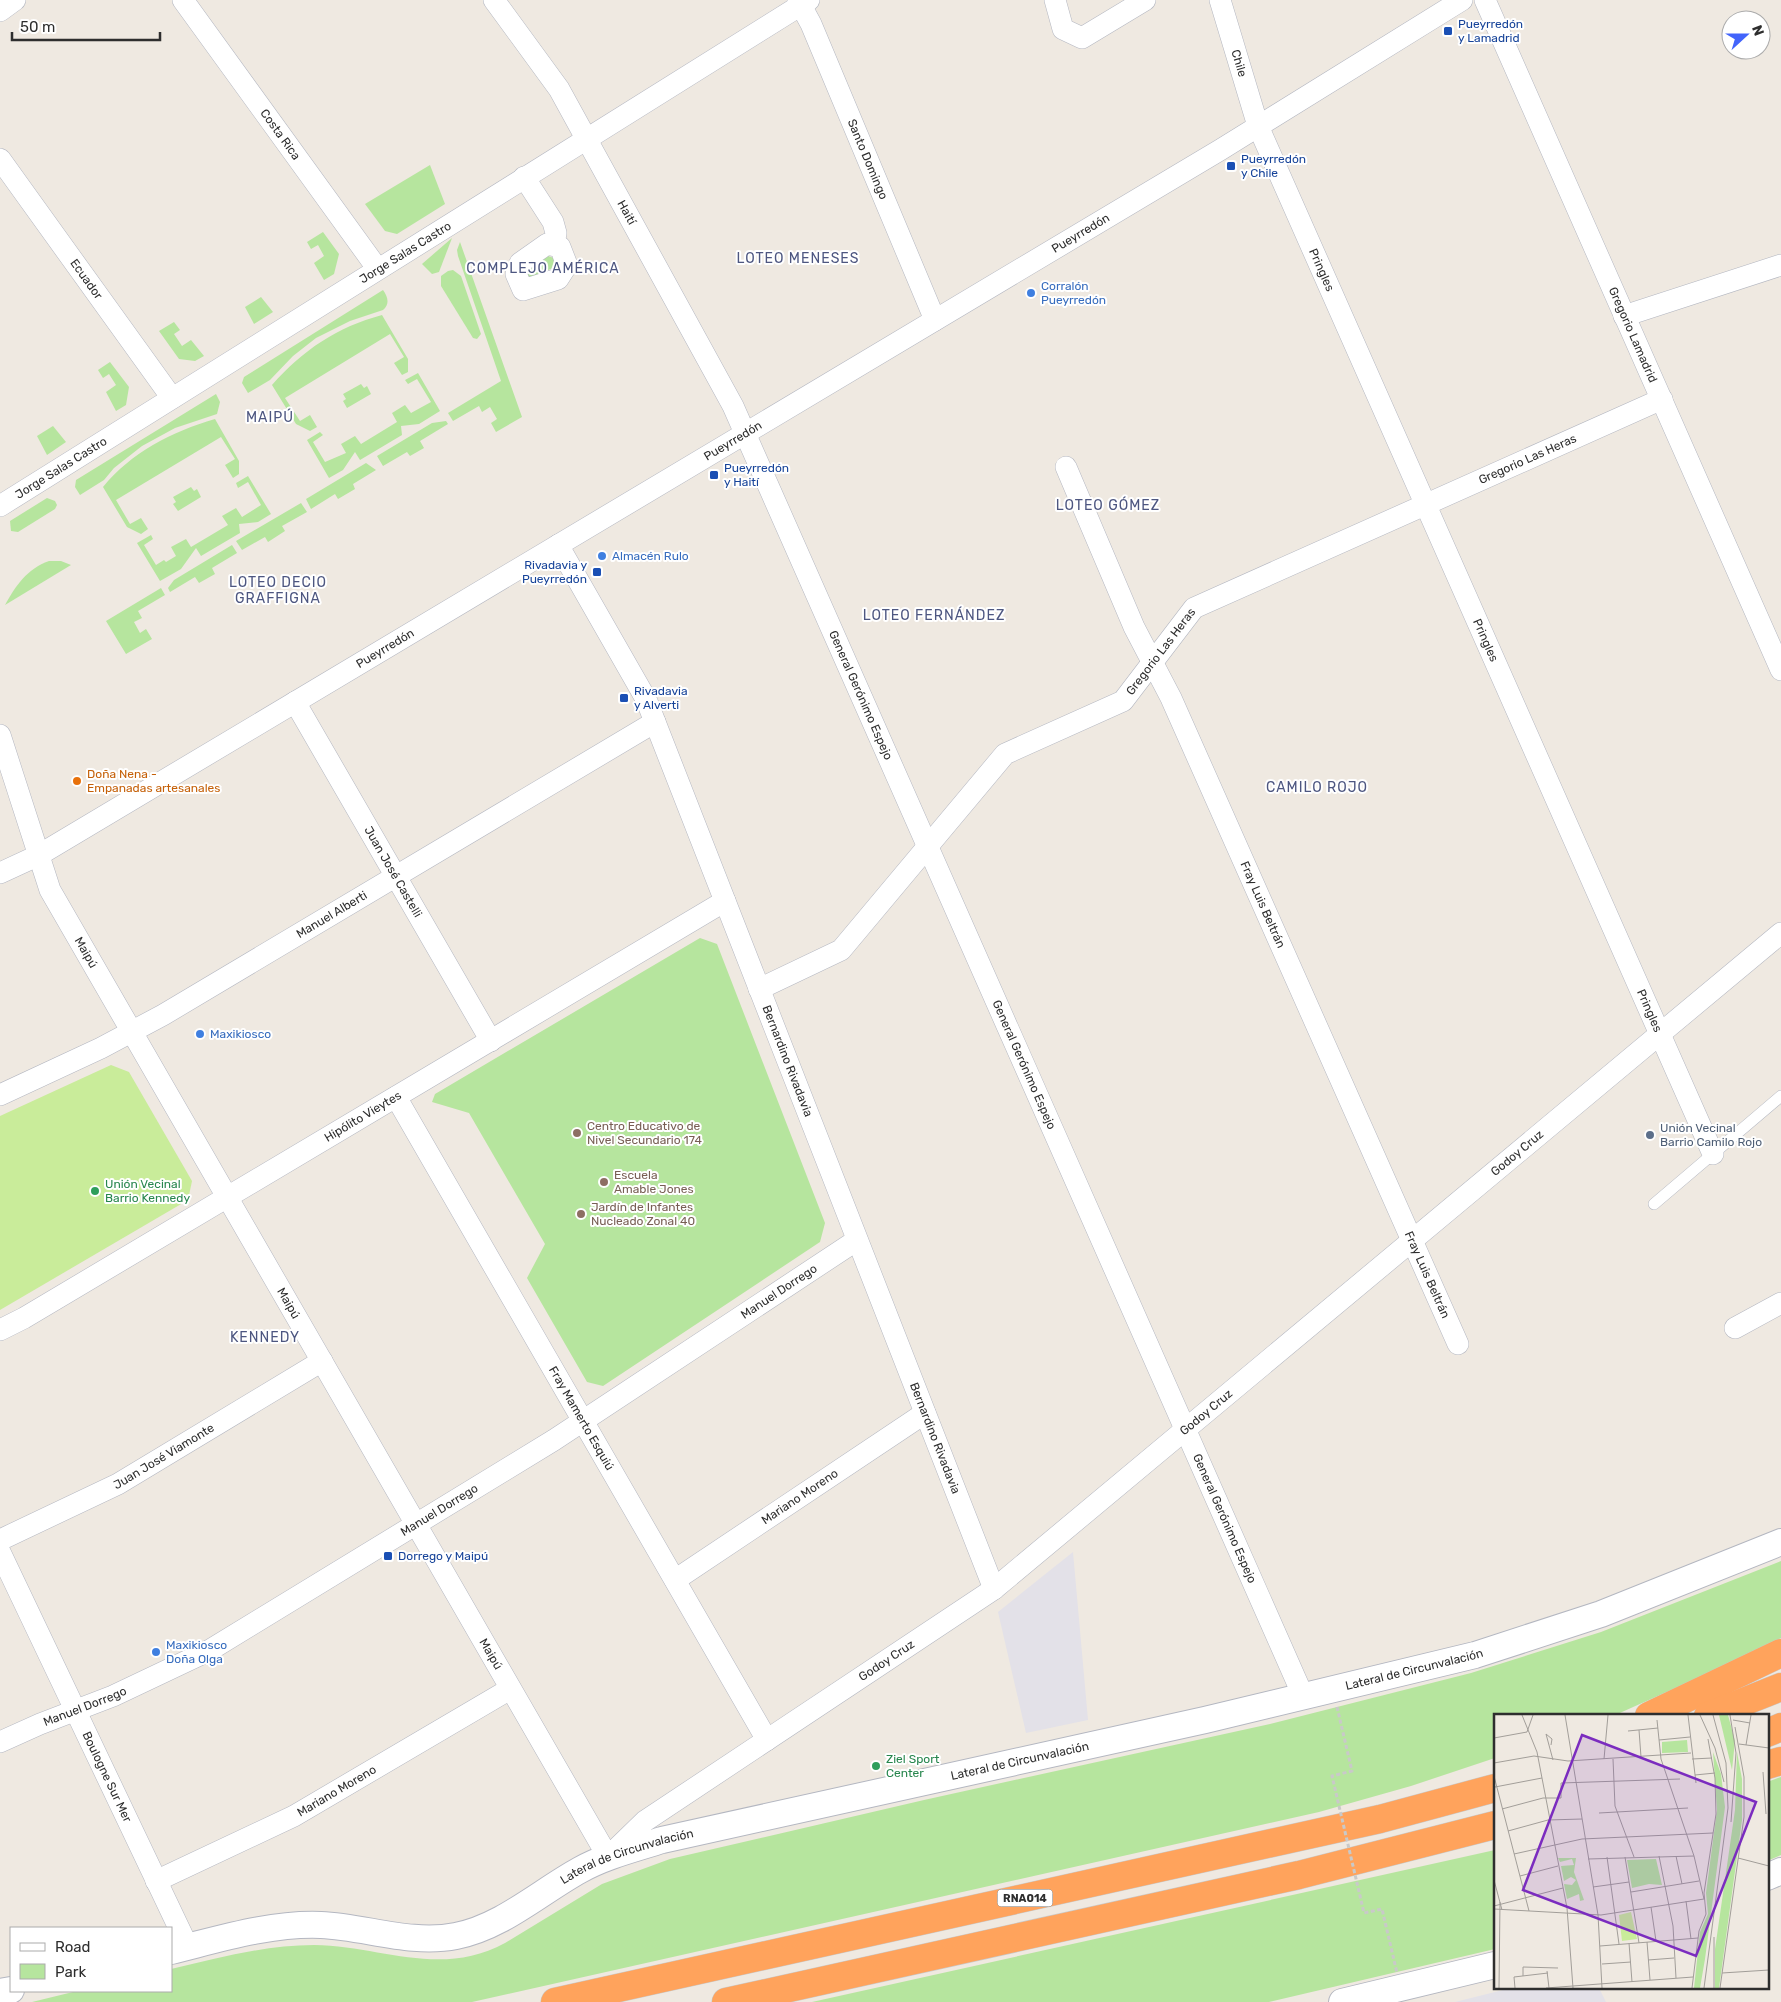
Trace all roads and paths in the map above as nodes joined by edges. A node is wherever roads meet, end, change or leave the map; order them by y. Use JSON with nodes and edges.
{"nodes":[{"id":1,"x":15,"y":0,"type":"edge"},
{"id":2,"x":183,"y":0,"type":"edge"},
{"id":3,"x":494,"y":0,"type":"edge"},
{"id":4,"x":1055,"y":0,"type":"edge"},
{"id":5,"x":1146,"y":0,"type":"edge"},
{"id":6,"x":1220,"y":0,"type":"edge"},
{"id":7,"x":1462,"y":0,"type":"edge"},
{"id":8,"x":1485,"y":0,"type":"edge"},
{"id":9,"x":802,"y":2,"type":"edge"},
{"id":10,"x":0,"y":11,"type":"edge"},
{"id":11,"x":1258,"y":126,"type":"junction"},
{"id":12,"x":586,"y":138,"type":"junction"},
{"id":13,"x":0,"y":160,"type":"edge"},
{"id":14,"x":524,"y":177,"type":"junction"},
{"id":15,"x":554,"y":245,"type":"dead end"},
{"id":16,"x":1781,"y":266,"type":"edge"},
{"id":17,"x":378,"y":268,"type":"junction"},
{"id":18,"x":1624,"y":316,"type":"junction"},
{"id":19,"x":935,"y":320,"type":"junction"},
{"id":20,"x":172,"y":398,"type":"junction"},
{"id":21,"x":1662,"y":399,"type":"junction"},
{"id":22,"x":744,"y":434,"type":"junction"},
{"id":23,"x":1066,"y":466,"type":"dead end"},
{"id":24,"x":1425,"y":504,"type":"junction"},
{"id":25,"x":0,"y":506,"type":"edge"},
{"id":26,"x":558,"y":545,"type":"junction"},
{"id":27,"x":1153,"y":662,"type":"junction"},
{"id":28,"x":1781,"y":670,"type":"edge"},
{"id":29,"x":295,"y":702,"type":"junction"},
{"id":30,"x":655,"y":722,"type":"junction"},
{"id":31,"x":0,"y":735,"type":"edge"},
{"id":32,"x":927,"y":847,"type":"junction"},
{"id":33,"x":39,"y":855,"type":"junction"},
{"id":34,"x":0,"y":873,"type":"edge"},
{"id":35,"x":396,"y":877,"type":"junction"},
{"id":36,"x":725,"y":901,"type":"junction"},
{"id":37,"x":1781,"y":934,"type":"edge"},
{"id":38,"x":759,"y":988,"type":"junction"},
{"id":39,"x":132,"y":1032,"type":"junction"},
{"id":40,"x":1660,"y":1035,"type":"junction"},
{"id":41,"x":491,"y":1041,"type":"junction"},
{"id":42,"x":0,"y":1095,"type":"edge"},
{"id":43,"x":1781,"y":1096,"type":"edge"},
{"id":44,"x":396,"y":1097,"type":"junction"},
{"id":45,"x":1713,"y":1154,"type":"junction"},
{"id":46,"x":227,"y":1197,"type":"junction"},
{"id":47,"x":1654,"y":1204,"type":"dead end"},
{"id":48,"x":858,"y":1240,"type":"junction"},
{"id":49,"x":1412,"y":1241,"type":"junction"},
{"id":50,"x":1781,"y":1303,"type":"edge"},
{"id":51,"x":1735,"y":1328,"type":"dead end"},
{"id":52,"x":0,"y":1330,"type":"edge"},
{"id":53,"x":1458,"y":1344,"type":"dead end"},
{"id":54,"x":322,"y":1361,"type":"junction"},
{"id":55,"x":925,"y":1413,"type":"junction"},
{"id":56,"x":584,"y":1421,"type":"junction"},
{"id":57,"x":1186,"y":1430,"type":"junction"},
{"id":58,"x":416,"y":1524,"type":"junction"},
{"id":59,"x":0,"y":1540,"type":"edge"},
{"id":60,"x":1781,"y":1542,"type":"edge"},
{"id":61,"x":0,"y":1552,"type":"edge"},
{"id":62,"x":675,"y":1580,"type":"junction"},
{"id":63,"x":994,"y":1589,"type":"junction"},
{"id":64,"x":1781,"y":1653,"type":"edge"},
{"id":65,"x":1781,"y":1687,"type":"edge"},
{"id":66,"x":510,"y":1689,"type":"junction"},
{"id":67,"x":1304,"y":1698,"type":"junction"},
{"id":68,"x":1337,"y":1707,"type":"dead end"},
{"id":69,"x":75,"y":1710,"type":"junction"},
{"id":70,"x":1653,"y":1714,"type":"edge"},
{"id":71,"x":1713,"y":1714,"type":"edge"},
{"id":72,"x":1781,"y":1727,"type":"edge"},
{"id":73,"x":1768,"y":1733,"type":"edge"},
{"id":74,"x":767,"y":1740,"type":"junction"},
{"id":75,"x":0,"y":1742,"type":"edge"},
{"id":76,"x":1781,"y":1761,"type":"edge"},
{"id":77,"x":1768,"y":1765,"type":"edge"},
{"id":78,"x":1494,"y":1775,"type":"edge"},
{"id":79,"x":1494,"y":1788,"type":"edge"},
{"id":80,"x":1380,"y":1818,"type":"junction"},
{"id":81,"x":1494,"y":1825,"type":"edge"},
{"id":82,"x":1494,"y":1830,"type":"edge"},
{"id":83,"x":1420,"y":1845,"type":"junction"},
{"id":84,"x":608,"y":1857,"type":"junction"},
{"id":85,"x":1781,"y":1872,"type":"edge"},
{"id":86,"x":1768,"y":1877,"type":"edge"},
{"id":87,"x":156,"y":1881,"type":"junction"},
{"id":88,"x":180,"y":1949,"type":"edge"},
{"id":89,"x":1494,"y":1965,"type":"edge"},
{"id":90,"x":1396,"y":1973,"type":"dead end"},
{"id":91,"x":555,"y":2002,"type":"edge"},
{"id":92,"x":726,"y":2002,"type":"edge"},
{"id":93,"x":1342,"y":2002,"type":"edge"}],
"edges":[{"from":1,"to":10,"type":"street"},
{"from":2,"to":17,"type":"street","name":"Costa Rica"},
{"from":3,"to":12,"type":"street","name":"Haití"},
{"from":4,"to":5,"type":"street"},
{"from":6,"to":11,"type":"street","name":"Chile"},
{"from":7,"to":11,"type":"street","name":"Pueyrredón"},
{"from":8,"to":18,"type":"street","name":"Gregorio Lamadrid"},
{"from":9,"to":12,"type":"street","name":"Jorge Salas Castro"},
{"from":9,"to":19,"type":"street","name":"Santo Domingo"},
{"from":11,"to":19,"type":"street","name":"Pueyrredón"},
{"from":11,"to":24,"type":"street","name":"Pringles"},
{"from":12,"to":14,"type":"street","name":"Jorge Salas Castro"},
{"from":12,"to":22,"type":"street","name":"Haití"},
{"from":13,"to":20,"type":"street","name":"Ecuador"},
{"from":14,"to":15,"type":"street"},
{"from":14,"to":17,"type":"street","name":"Jorge Salas Castro"},
{"from":16,"to":18,"type":"street"},
{"from":17,"to":20,"type":"street","name":"Jorge Salas Castro"},
{"from":18,"to":21,"type":"street","name":"Gregorio Lamadrid"},
{"from":19,"to":22,"type":"street","name":"Pueyrredón"},
{"from":20,"to":25,"type":"street","name":"Jorge Salas Castro"},
{"from":21,"to":24,"type":"street","name":"Gregorio Las Heras"},
{"from":21,"to":28,"type":"street","name":"Gregorio Lamadrid"},
{"from":22,"to":26,"type":"street","name":"Pueyrredón"},
{"from":22,"to":32,"type":"street","name":"General Gerónimo Espejo"},
{"from":23,"to":27,"type":"street","name":"Fray Luis Beltrán"},
{"from":24,"to":27,"type":"street","name":"Gregorio Las Heras"},
{"from":24,"to":40,"type":"street","name":"Pringles"},
{"from":26,"to":29,"type":"street","name":"Pueyrredón"},
{"from":26,"to":30,"type":"street","name":"Bernardino Rivadavia"},
{"from":27,"to":32,"type":"street","name":"Gregorio Las Heras"},
{"from":27,"to":49,"type":"street","name":"Fray Luis Beltrán"},
{"from":29,"to":33,"type":"street","name":"Pueyrredón"},
{"from":29,"to":35,"type":"street","name":"Juan José Castelli"},
{"from":30,"to":35,"type":"street","name":"Manuel Alberti"},
{"from":30,"to":36,"type":"street","name":"Bernardino Rivadavia"},
{"from":31,"to":33,"type":"street","name":"Maipú"},
{"from":32,"to":38,"type":"street","name":"Gregorio Las Heras"},
{"from":32,"to":57,"type":"street","name":"General Gerónimo Espejo"},
{"from":33,"to":34,"type":"street","name":"Pueyrredón"},
{"from":33,"to":39,"type":"street","name":"Maipú"},
{"from":35,"to":39,"type":"street","name":"Manuel Alberti"},
{"from":35,"to":41,"type":"street","name":"Juan José Castelli"},
{"from":36,"to":38,"type":"street","name":"Bernardino Rivadavia"},
{"from":36,"to":41,"type":"street","name":"Hipólito Vieytes"},
{"from":37,"to":40,"type":"street","name":"Godoy Cruz"},
{"from":38,"to":48,"type":"street","name":"Bernardino Rivadavia"},
{"from":39,"to":42,"type":"street","name":"Manuel Alberti"},
{"from":39,"to":46,"type":"street","name":"Maipú"},
{"from":40,"to":45,"type":"street","name":"Pringles"},
{"from":40,"to":49,"type":"street","name":"Godoy Cruz"},
{"from":41,"to":44,"type":"street","name":"Hipólito Vieytes"},
{"from":43,"to":45,"type":"lane"},
{"from":44,"to":46,"type":"street","name":"Hipólito Vieytes"},
{"from":44,"to":56,"type":"street","name":"Fray Mamerto Esquiú"},
{"from":45,"to":47,"type":"lane"},
{"from":46,"to":52,"type":"street","name":"Hipólito Vieytes"},
{"from":46,"to":54,"type":"street","name":"Maipú"},
{"from":48,"to":55,"type":"street","name":"Bernardino Rivadavia"},
{"from":48,"to":56,"type":"street","name":"Manuel Dorrego"},
{"from":49,"to":53,"type":"street","name":"Fray Luis Beltrán"},
{"from":49,"to":57,"type":"street","name":"Godoy Cruz"},
{"from":50,"to":51,"type":"street"},
{"from":54,"to":58,"type":"street","name":"Maipú"},
{"from":54,"to":59,"type":"street","name":"Juan José Viamonte"},
{"from":55,"to":62,"type":"street","name":"Mariano Moreno"},
{"from":55,"to":63,"type":"street","name":"Bernardino Rivadavia"},
{"from":56,"to":58,"type":"street","name":"Manuel Dorrego"},
{"from":56,"to":62,"type":"street","name":"Fray Mamerto Esquiú"},
{"from":57,"to":63,"type":"street","name":"Godoy Cruz"},
{"from":57,"to":67,"type":"street","name":"General Gerónimo Espejo"},
{"from":58,"to":66,"type":"street","name":"Maipú"},
{"from":58,"to":69,"type":"street","name":"Manuel Dorrego"},
{"from":60,"to":67,"type":"street","name":"Lateral de Circunvalación"},
{"from":61,"to":69,"type":"street","name":"Boulogne Sur Mer"},
{"from":62,"to":74,"type":"street","name":"Fray Mamerto Esquiú"},
{"from":63,"to":74,"type":"street","name":"Godoy Cruz"},
{"from":64,"to":70,"type":"highway"},
{"from":65,"to":71,"type":"highway"},
{"from":66,"to":84,"type":"street","name":"Maipú"},
{"from":66,"to":87,"type":"street","name":"Mariano Moreno"},
{"from":67,"to":84,"type":"street","name":"Lateral de Circunvalación"},
{"from":68,"to":90,"type":"path","bridge":true},
{"from":69,"to":75,"type":"street","name":"Manuel Dorrego"},
{"from":69,"to":87,"type":"street","name":"Boulogne Sur Mer"},
{"from":72,"to":73,"type":"highway"},
{"from":74,"to":84,"type":"street","name":"Godoy Cruz"},
{"from":76,"to":77,"type":"highway"},
{"from":78,"to":80,"type":"highway"},
{"from":79,"to":80,"type":"highway","number":"RNA014"},
{"from":80,"to":91,"type":"highway","number":"RNA014"},
{"from":81,"to":83,"type":"highway"},
{"from":82,"to":83,"type":"highway"},
{"from":83,"to":92,"type":"highway"},
{"from":84,"to":88,"type":"street","name":"Lateral de Circunvalación"},
{"from":85,"to":86,"type":"street"},
{"from":87,"to":88,"type":"street","name":"Boulogne Sur Mer"},
{"from":89,"to":93,"type":"street"}]}
